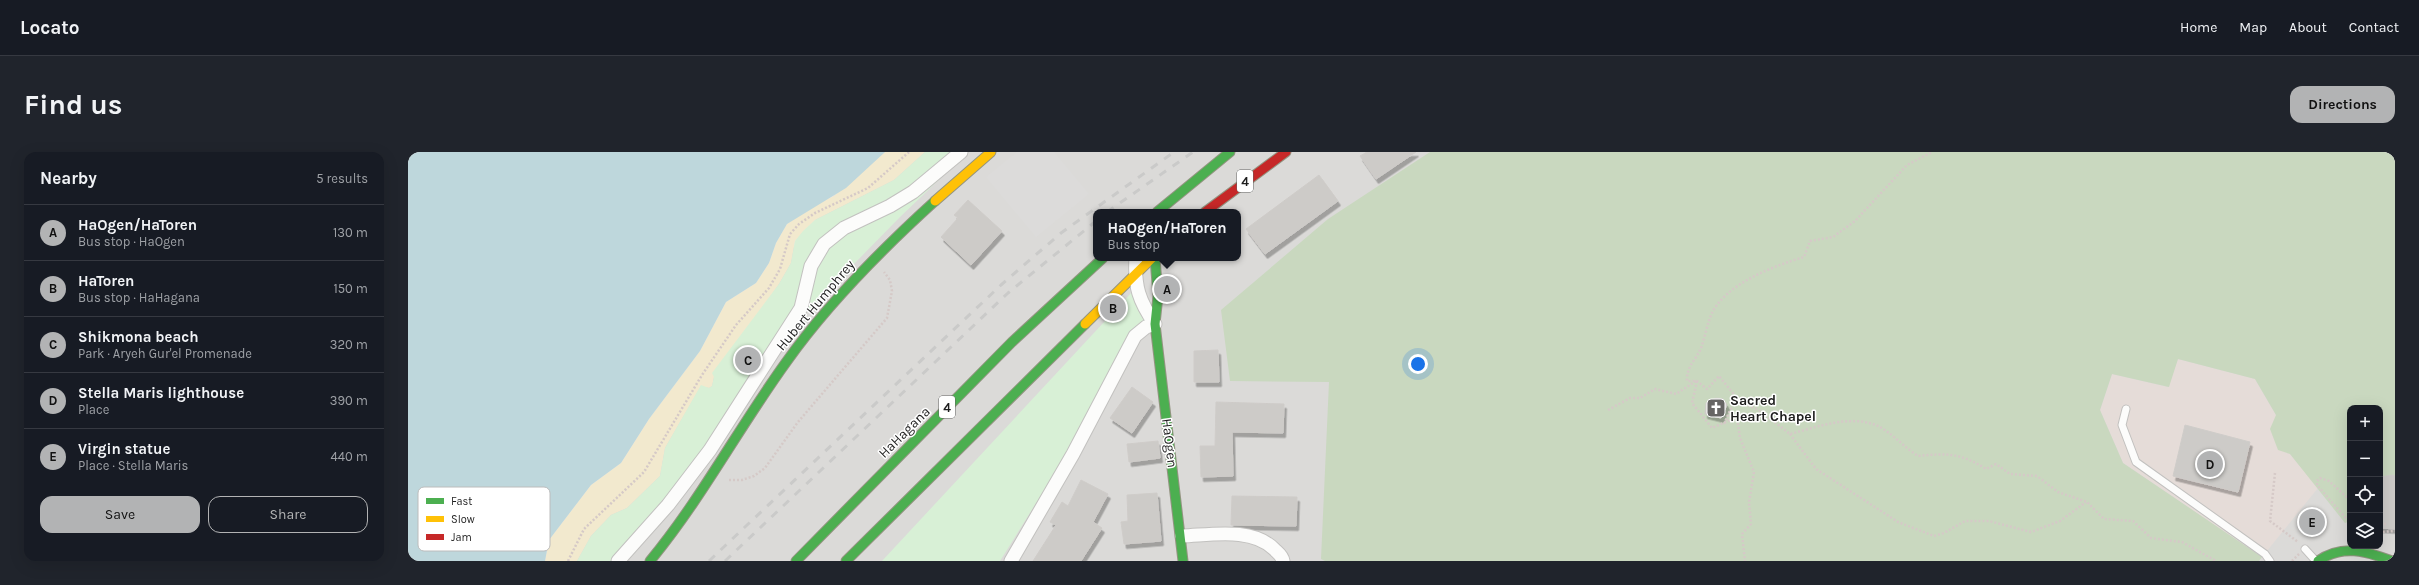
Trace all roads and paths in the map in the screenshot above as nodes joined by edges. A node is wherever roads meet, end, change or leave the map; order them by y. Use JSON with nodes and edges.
{"nodes":[{"id":1,"x":909,"y":152,"type":"edge"},
{"id":2,"x":961,"y":152,"type":"edge"},
{"id":3,"x":991,"y":152,"type":"edge"},
{"id":4,"x":1230,"y":152,"type":"edge"},
{"id":5,"x":1286,"y":152,"type":"edge"},
{"id":6,"x":1932,"y":152,"type":"edge"},
{"id":7,"x":1161,"y":209,"type":"edge"},
{"id":8,"x":1209,"y":209,"type":"edge"},
{"id":9,"x":871,"y":261,"type":"junction"},
{"id":10,"x":1100,"y":261,"type":"edge"},
{"id":11,"x":1136,"y":261,"type":"edge"},
{"id":12,"x":1149,"y":261,"type":"edge"},
{"id":13,"x":1156,"y":261,"type":"edge"},
{"id":14,"x":1135,"y":274,"type":"junction"},
{"id":15,"x":1155,"y":324,"type":"junction"},
{"id":16,"x":1697,"y":381,"type":"junction"},
{"id":17,"x":1736,"y":397,"type":"junction"},
{"id":18,"x":2126,"y":409,"type":"dead end"},
{"id":19,"x":1608,"y":410,"type":"dead end"},
{"id":20,"x":1724,"y":424,"type":"junction"},
{"id":21,"x":1790,"y":434,"type":"junction"},
{"id":22,"x":2275,"y":473,"type":"dead end"},
{"id":23,"x":714,"y":474,"type":"junction"},
{"id":24,"x":2347,"y":497,"type":"edge"},
{"id":25,"x":2087,"y":502,"type":"junction"},
{"id":26,"x":2347,"y":519,"type":"edge"},
{"id":27,"x":2383,"y":524,"type":"edge"},
{"id":28,"x":2387,"y":524,"type":"dead end"},
{"id":29,"x":2395,"y":531,"type":"edge"},
{"id":30,"x":2383,"y":532,"type":"edge"},
{"id":31,"x":1182,"y":536,"type":"junction"},
{"id":32,"x":2305,"y":549,"type":"joint"},
{"id":33,"x":2341,"y":550,"type":"junction"},
{"id":34,"x":568,"y":561,"type":"edge"},
{"id":35,"x":618,"y":561,"type":"edge"},
{"id":36,"x":650,"y":561,"type":"edge"},
{"id":37,"x":796,"y":561,"type":"edge"},
{"id":38,"x":846,"y":561,"type":"edge"},
{"id":39,"x":1010,"y":561,"type":"edge"},
{"id":40,"x":1183,"y":561,"type":"edge"},
{"id":41,"x":1283,"y":561,"type":"edge"},
{"id":42,"x":1745,"y":561,"type":"edge"},
{"id":43,"x":2216,"y":561,"type":"edge"},
{"id":44,"x":2270,"y":561,"type":"edge"},
{"id":45,"x":2317,"y":561,"type":"edge"},
{"id":46,"x":2348,"y":561,"type":"edge"},
{"id":47,"x":2392,"y":561,"type":"edge"}],
"edges":[{"from":1,"to":34,"type":"path"},
{"from":2,"to":35,"type":"street"},
{"from":3,"to":9,"type":"main road","name":"Hubert Humphrey"},
{"from":4,"to":7,"type":"main road","number":"4"},
{"from":5,"to":8,"type":"main road","number":"4"},
{"from":6,"to":16,"type":"path"},
{"from":9,"to":23,"type":"main road","name":"Hubert Humphrey"},
{"from":9,"to":23,"type":"path"},
{"from":10,"to":37,"type":"main road","name":"HaHagana","number":"4"},
{"from":11,"to":14,"type":"street","name":"HaOgen"},
{"from":12,"to":14,"type":"main road"},
{"from":13,"to":15,"type":"main road","name":"HaOgen"},
{"from":14,"to":15,"type":"street","name":"HaOgen"},
{"from":14,"to":38,"type":"main road"},
{"from":15,"to":31,"type":"main road","name":"HaOgen"},
{"from":15,"to":39,"type":"street"},
{"from":16,"to":17,"type":"path"},
{"from":16,"to":19,"type":"path"},
{"from":16,"to":20,"type":"path"},
{"from":17,"to":20,"type":"path"},
{"from":17,"to":21,"type":"path"},
{"from":18,"to":44,"type":"lane"},
{"from":20,"to":42,"type":"path"},
{"from":21,"to":25,"type":"path"},
{"from":21,"to":25,"type":"path"},
{"from":22,"to":32,"type":"path"},
{"from":23,"to":36,"type":"main road","name":"Hubert Humphrey"},
{"from":24,"to":26,"type":"path"},
{"from":25,"to":43,"type":"path"},
{"from":27,"to":28,"type":"path"},
{"from":29,"to":30,"type":"path"},
{"from":31,"to":40,"type":"main road","name":"HaOgen"},
{"from":31,"to":41,"type":"street"},
{"from":32,"to":45,"type":"lane"},
{"from":33,"to":45,"type":"main road"},
{"from":33,"to":46,"type":"main road"},
{"from":33,"to":47,"type":"main road"}]}
